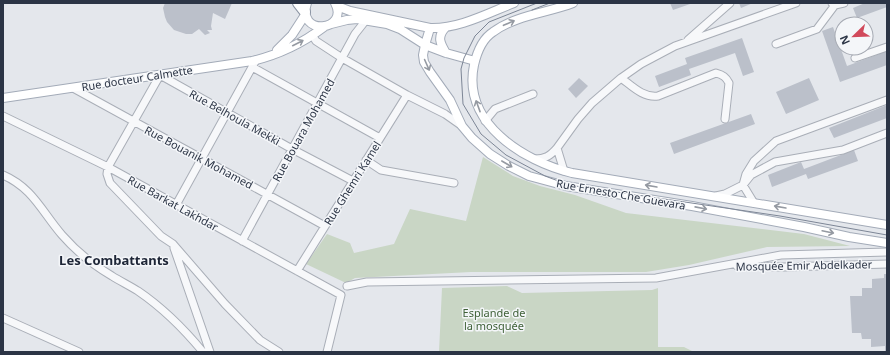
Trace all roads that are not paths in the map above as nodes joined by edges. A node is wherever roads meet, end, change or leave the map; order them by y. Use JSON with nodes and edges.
{"nodes":[{"id":1,"x":298,"y":3,"type":"edge"},
{"id":2,"x":514,"y":3,"type":"edge"},
{"id":3,"x":573,"y":3,"type":"edge"},
{"id":4,"x":730,"y":3,"type":"edge"},
{"id":5,"x":796,"y":3,"type":"edge"},
{"id":6,"x":844,"y":3,"type":"edge"},
{"id":7,"x":336,"y":4,"type":"edge"},
{"id":8,"x":833,"y":4,"type":"edge"},
{"id":9,"x":306,"y":10,"type":"edge"},
{"id":10,"x":366,"y":20,"type":"junction"},
{"id":11,"x":328,"y":25,"type":"junction"},
{"id":12,"x":430,"y":28,"type":"junction"},
{"id":13,"x":445,"y":28,"type":"junction"},
{"id":14,"x":312,"y":35,"type":"junction"},
{"id":15,"x":685,"y":43,"type":"junction"},
{"id":16,"x":776,"y":44,"type":"dead end"},
{"id":17,"x":425,"y":45,"type":"junction"},
{"id":18,"x":887,"y":46,"type":"edge"},
{"id":19,"x":446,"y":53,"type":"junction"},
{"id":20,"x":270,"y":55,"type":"junction"},
{"id":21,"x":342,"y":58,"type":"junction"},
{"id":22,"x":855,"y":58,"type":"dead end"},
{"id":23,"x":256,"y":60,"type":"junction"},
{"id":24,"x":475,"y":61,"type":"junction"},
{"id":25,"x":252,"y":68,"type":"junction"},
{"id":26,"x":160,"y":74,"type":"junction"},
{"id":27,"x":621,"y":78,"type":"junction"},
{"id":28,"x":73,"y":88,"type":"junction"},
{"id":29,"x":533,"y":94,"type":"dead end"},
{"id":30,"x":407,"y":95,"type":"junction"},
{"id":31,"x":3,"y":98,"type":"edge"},
{"id":32,"x":887,"y":100,"type":"edge"},
{"id":33,"x":317,"y":104,"type":"junction"},
{"id":34,"x":227,"y":113,"type":"junction"},
{"id":35,"x":3,"y":116,"type":"edge"},
{"id":36,"x":724,"y":119,"type":"dead end"},
{"id":37,"x":485,"y":120,"type":"junction"},
{"id":38,"x":134,"y":122,"type":"junction"},
{"id":39,"x":462,"y":126,"type":"junction"},
{"id":40,"x":887,"y":133,"type":"edge"},
{"id":41,"x":380,"y":138,"type":"junction"},
{"id":42,"x":557,"y":148,"type":"junction"},
{"id":43,"x":292,"y":149,"type":"junction"},
{"id":44,"x":202,"y":158,"type":"junction"},
{"id":45,"x":535,"y":159,"type":"junction"},
{"id":46,"x":366,"y":160,"type":"junction"},
{"id":47,"x":108,"y":168,"type":"junction"},
{"id":48,"x":564,"y":171,"type":"junction"},
{"id":49,"x":3,"y":175,"type":"edge"},
{"id":50,"x":353,"y":181,"type":"junction"},
{"id":51,"x":454,"y":183,"type":"dead end"},
{"id":52,"x":743,"y":185,"type":"junction"},
{"id":53,"x":268,"y":194,"type":"junction"},
{"id":54,"x":714,"y":197,"type":"junction"},
{"id":55,"x":754,"y":203,"type":"junction"},
{"id":56,"x":176,"y":205,"type":"junction"},
{"id":57,"x":325,"y":226,"type":"junction"},
{"id":58,"x":887,"y":226,"type":"edge"},
{"id":59,"x":242,"y":241,"type":"junction"},
{"id":60,"x":887,"y":243,"type":"edge"},
{"id":61,"x":173,"y":244,"type":"junction"},
{"id":62,"x":887,"y":252,"type":"edge"},
{"id":63,"x":887,"y":264,"type":"edge"},
{"id":64,"x":721,"y":266,"type":"junction"},
{"id":65,"x":297,"y":271,"type":"junction"},
{"id":66,"x":347,"y":286,"type":"dead end"},
{"id":67,"x":3,"y":318,"type":"edge"},
{"id":68,"x":79,"y":352,"type":"edge"},
{"id":69,"x":203,"y":352,"type":"edge"},
{"id":70,"x":210,"y":352,"type":"edge"},
{"id":71,"x":279,"y":352,"type":"edge"},
{"id":72,"x":327,"y":352,"type":"edge"}],
"edges":[{"from":1,"to":9,"type":"highway"},
{"from":2,"to":13,"type":"main road"},
{"from":24,"to":3,"type":"main road","name":"Rue Ernesto Che Guevara","one_way":true},
{"from":4,"to":15,"type":"street"},
{"from":5,"to":15,"type":"street"},
{"from":6,"to":8,"type":"street"},
{"from":7,"to":11,"type":"main road"},
{"from":7,"to":12,"type":"main road"},
{"from":8,"to":16,"type":"street"},
{"from":9,"to":11,"type":"main road"},
{"from":9,"to":20,"type":"main road","name":"Rue docteur Calmette"},
{"from":10,"to":11,"type":"main road"},
{"from":10,"to":17,"type":"main road"},
{"from":10,"to":21,"type":"street","name":"Rue Bouara Mohamed"},
{"from":11,"to":14,"type":"main road","name":"Rue docteur Calmette"},
{"from":12,"to":13,"type":"main road"},
{"from":12,"to":17,"type":"main road","name":"Rue Ernesto Che Guevara"},
{"from":13,"to":19,"type":"main road"},
{"from":20,"to":14,"type":"main road","name":"Rue docteur Calmette","one_way":true},
{"from":14,"to":21,"type":"street"},
{"from":15,"to":27,"type":"street"},
{"from":17,"to":19,"type":"main road"},
{"from":17,"to":39,"type":"main road","name":"Rue Ernesto Che Guevara","one_way":true},
{"from":18,"to":22,"type":"street"},
{"from":19,"to":24,"type":"main road"},
{"from":20,"to":23,"type":"main road","name":"Rue docteur Calmette"},
{"from":21,"to":30,"type":"street"},
{"from":21,"to":33,"type":"street","name":"Rue Bouara Mohamed"},
{"from":23,"to":25,"type":"street"},
{"from":23,"to":26,"type":"main road","name":"Rue docteur Calmette"},
{"from":37,"to":24,"type":"main road","name":"Rue Ernesto Che Guevara","one_way":true},
{"from":25,"to":33,"type":"street"},
{"from":25,"to":34,"type":"street"},
{"from":26,"to":28,"type":"main road","name":"Rue docteur Calmette"},
{"from":26,"to":34,"type":"street","name":"Rue Belhoula Mekki"},
{"from":26,"to":38,"type":"street"},
{"from":27,"to":36,"type":"street"},
{"from":27,"to":42,"type":"street"},
{"from":28,"to":31,"type":"main road","name":"Rue docteur Calmette"},
{"from":28,"to":38,"type":"street","name":"Rue Bouanik Mohamed"},
{"from":29,"to":37,"type":"street"},
{"from":30,"to":39,"type":"street"},
{"from":30,"to":41,"type":"street","name":"Rue Ghemri Kamel"},
{"from":32,"to":52,"type":"street"},
{"from":33,"to":41,"type":"street"},
{"from":33,"to":43,"type":"street","name":"Rue Bouara Mohamed"},
{"from":34,"to":43,"type":"street","name":"Rue Belhoula Mekki"},
{"from":34,"to":44,"type":"street"},
{"from":35,"to":47,"type":"street","name":"Rue Barkat Lakhdar"},
{"from":37,"to":45,"type":"main road","name":"Rue Ernesto Che Guevara"},
{"from":38,"to":44,"type":"street","name":"Rue Bouanik Mohamed"},
{"from":38,"to":47,"type":"street"},
{"from":39,"to":60,"type":"main road","name":"Rue Ernesto Che Guevara","one_way":true},
{"from":40,"to":52,"type":"street"},
{"from":41,"to":46,"type":"street","name":"Rue Ghemri Kamel"},
{"from":42,"to":45,"type":"street"},
{"from":42,"to":48,"type":"street"},
{"from":43,"to":50,"type":"street","name":"Rue Belhoula Mekki"},
{"from":43,"to":53,"type":"street","name":"Rue Bouara Mohamed"},
{"from":44,"to":53,"type":"street","name":"Rue Bouanik Mohamed"},
{"from":44,"to":56,"type":"street"},
{"from":45,"to":48,"type":"main road","name":"Rue Ernesto Che Guevara"},
{"from":46,"to":50,"type":"street","name":"Rue Ghemri Kamel"},
{"from":46,"to":51,"type":"street"},
{"from":47,"to":56,"type":"street","name":"Rue Barkat Lakhdar"},
{"from":47,"to":61,"type":"street"},
{"from":54,"to":48,"type":"main road","name":"Rue Ernesto Che Guevara","one_way":true},
{"from":49,"to":69,"type":"street"},
{"from":50,"to":57,"type":"street","name":"Rue Ghemri Kamel"},
{"from":52,"to":54,"type":"street"},
{"from":52,"to":55,"type":"street"},
{"from":53,"to":57,"type":"street","name":"Rue Bouanik Mohamed"},
{"from":53,"to":59,"type":"street","name":"Rue Bouara Mohamed"},
{"from":54,"to":55,"type":"main road","name":"Rue Ernesto Che Guevara"},
{"from":58,"to":55,"type":"main road","name":"Rue Ernesto Che Guevara","one_way":true},
{"from":56,"to":59,"type":"street","name":"Rue Barkat Lakhdar"},
{"from":57,"to":65,"type":"street","name":"Rue Ghemri Kamel"},
{"from":59,"to":65,"type":"street","name":"Rue Barkat Lakhdar"},
{"from":61,"to":70,"type":"street"},
{"from":61,"to":71,"type":"street"},
{"from":62,"to":64,"type":"street"},
{"from":63,"to":64,"type":"street","name":"Mosquée Emir Abdelkader"},
{"from":64,"to":66,"type":"street"},
{"from":65,"to":72,"type":"street","name":"Rue Barkat Lakhdar"},
{"from":67,"to":68,"type":"street"}]}
